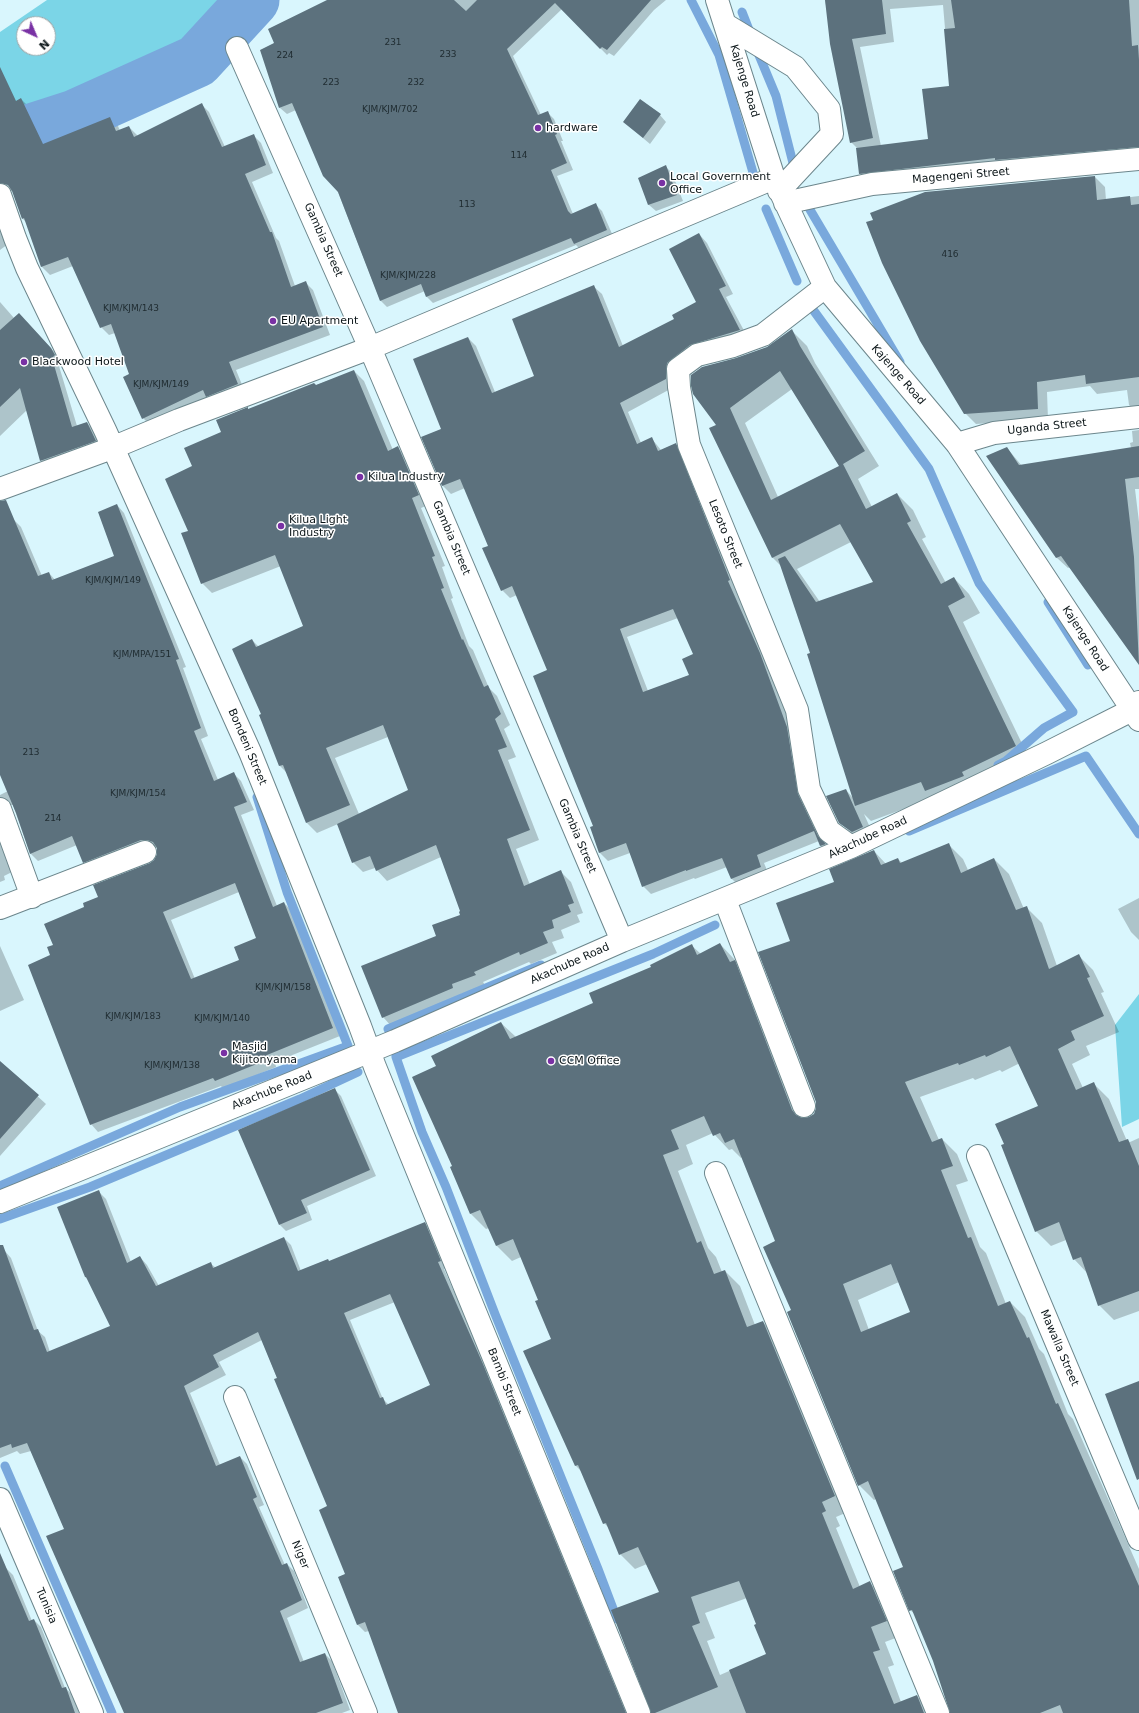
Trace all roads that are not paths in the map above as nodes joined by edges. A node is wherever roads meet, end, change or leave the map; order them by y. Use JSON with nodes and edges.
{"nodes":[{"id":1,"x":718,"y":0,"type":"edge"},
{"id":2,"x":726,"y":24,"type":"junction"},
{"id":3,"x":237,"y":48,"type":"dead end"},
{"id":4,"x":1139,"y":159,"type":"edge"},
{"id":5,"x":779,"y":191,"type":"junction"},
{"id":6,"x":0,"y":195,"type":"edge"},
{"id":7,"x":825,"y":287,"type":"junction"},
{"id":8,"x":370,"y":348,"type":"junction"},
{"id":9,"x":1139,"y":417,"type":"edge"},
{"id":10,"x":957,"y":444,"type":"junction"},
{"id":11,"x":112,"y":448,"type":"junction"},
{"id":12,"x":0,"y":489,"type":"edge"},
{"id":13,"x":1137,"y":711,"type":"edge"},
{"id":14,"x":0,"y":810,"type":"edge"},
{"id":15,"x":851,"y":847,"type":"junction"},
{"id":16,"x":145,"y":852,"type":"dead end"},
{"id":17,"x":32,"y":897,"type":"junction"},
{"id":18,"x":724,"y":900,"type":"junction"},
{"id":19,"x":0,"y":908,"type":"edge"},
{"id":20,"x":622,"y":941,"type":"junction"},
{"id":21,"x":370,"y":1051,"type":"junction"},
{"id":22,"x":804,"y":1106,"type":"dead end"},
{"id":23,"x":978,"y":1156,"type":"dead end"},
{"id":24,"x":716,"y":1173,"type":"dead end"},
{"id":25,"x":0,"y":1202,"type":"edge"},
{"id":26,"x":235,"y":1397,"type":"dead end"},
{"id":27,"x":0,"y":1499,"type":"edge"},
{"id":28,"x":1139,"y":1540,"type":"edge"},
{"id":29,"x":92,"y":1713,"type":"edge"},
{"id":30,"x":366,"y":1713,"type":"edge"},
{"id":31,"x":639,"y":1713,"type":"edge"},
{"id":32,"x":938,"y":1713,"type":"edge"}],
"edges":[{"from":1,"to":2,"type":"street","name":"Kajenge Road"},
{"from":2,"to":5,"type":"street","name":"Kajenge Road"},
{"from":2,"to":5,"type":"street"},
{"from":3,"to":8,"type":"street","name":"Gambia Street"},
{"from":4,"to":5,"type":"street","name":"Magengeni Street"},
{"from":5,"to":7,"type":"street","name":"Kajenge Road"},
{"from":5,"to":8,"type":"street"},
{"from":6,"to":11,"type":"street","name":"Bondeni Street"},
{"from":7,"to":10,"type":"street","name":"Kajenge Road"},
{"from":7,"to":15,"type":"street","name":"Lesoto Street"},
{"from":8,"to":11,"type":"street"},
{"from":8,"to":20,"type":"street","name":"Gambia Street"},
{"from":9,"to":10,"type":"street","name":"Uganda Street"},
{"from":10,"to":13,"type":"street","name":"Kajenge Road"},
{"from":11,"to":12,"type":"street"},
{"from":11,"to":21,"type":"street","name":"Bondeni Street"},
{"from":13,"to":15,"type":"street","name":"Akachube Road"},
{"from":14,"to":17,"type":"street"},
{"from":15,"to":18,"type":"street","name":"Akachube Road"},
{"from":16,"to":17,"type":"street"},
{"from":17,"to":19,"type":"street"},
{"from":18,"to":20,"type":"street","name":"Akachube Road"},
{"from":18,"to":22,"type":"street"},
{"from":20,"to":21,"type":"street","name":"Akachube Road"},
{"from":21,"to":25,"type":"street","name":"Akachube Road"},
{"from":21,"to":31,"type":"street","name":"Bambi Street"},
{"from":23,"to":28,"type":"street","name":"Mawalla Street"},
{"from":24,"to":32,"type":"street"},
{"from":26,"to":30,"type":"street","name":"Niger"},
{"from":27,"to":29,"type":"street","name":"Tunisia"}]}
